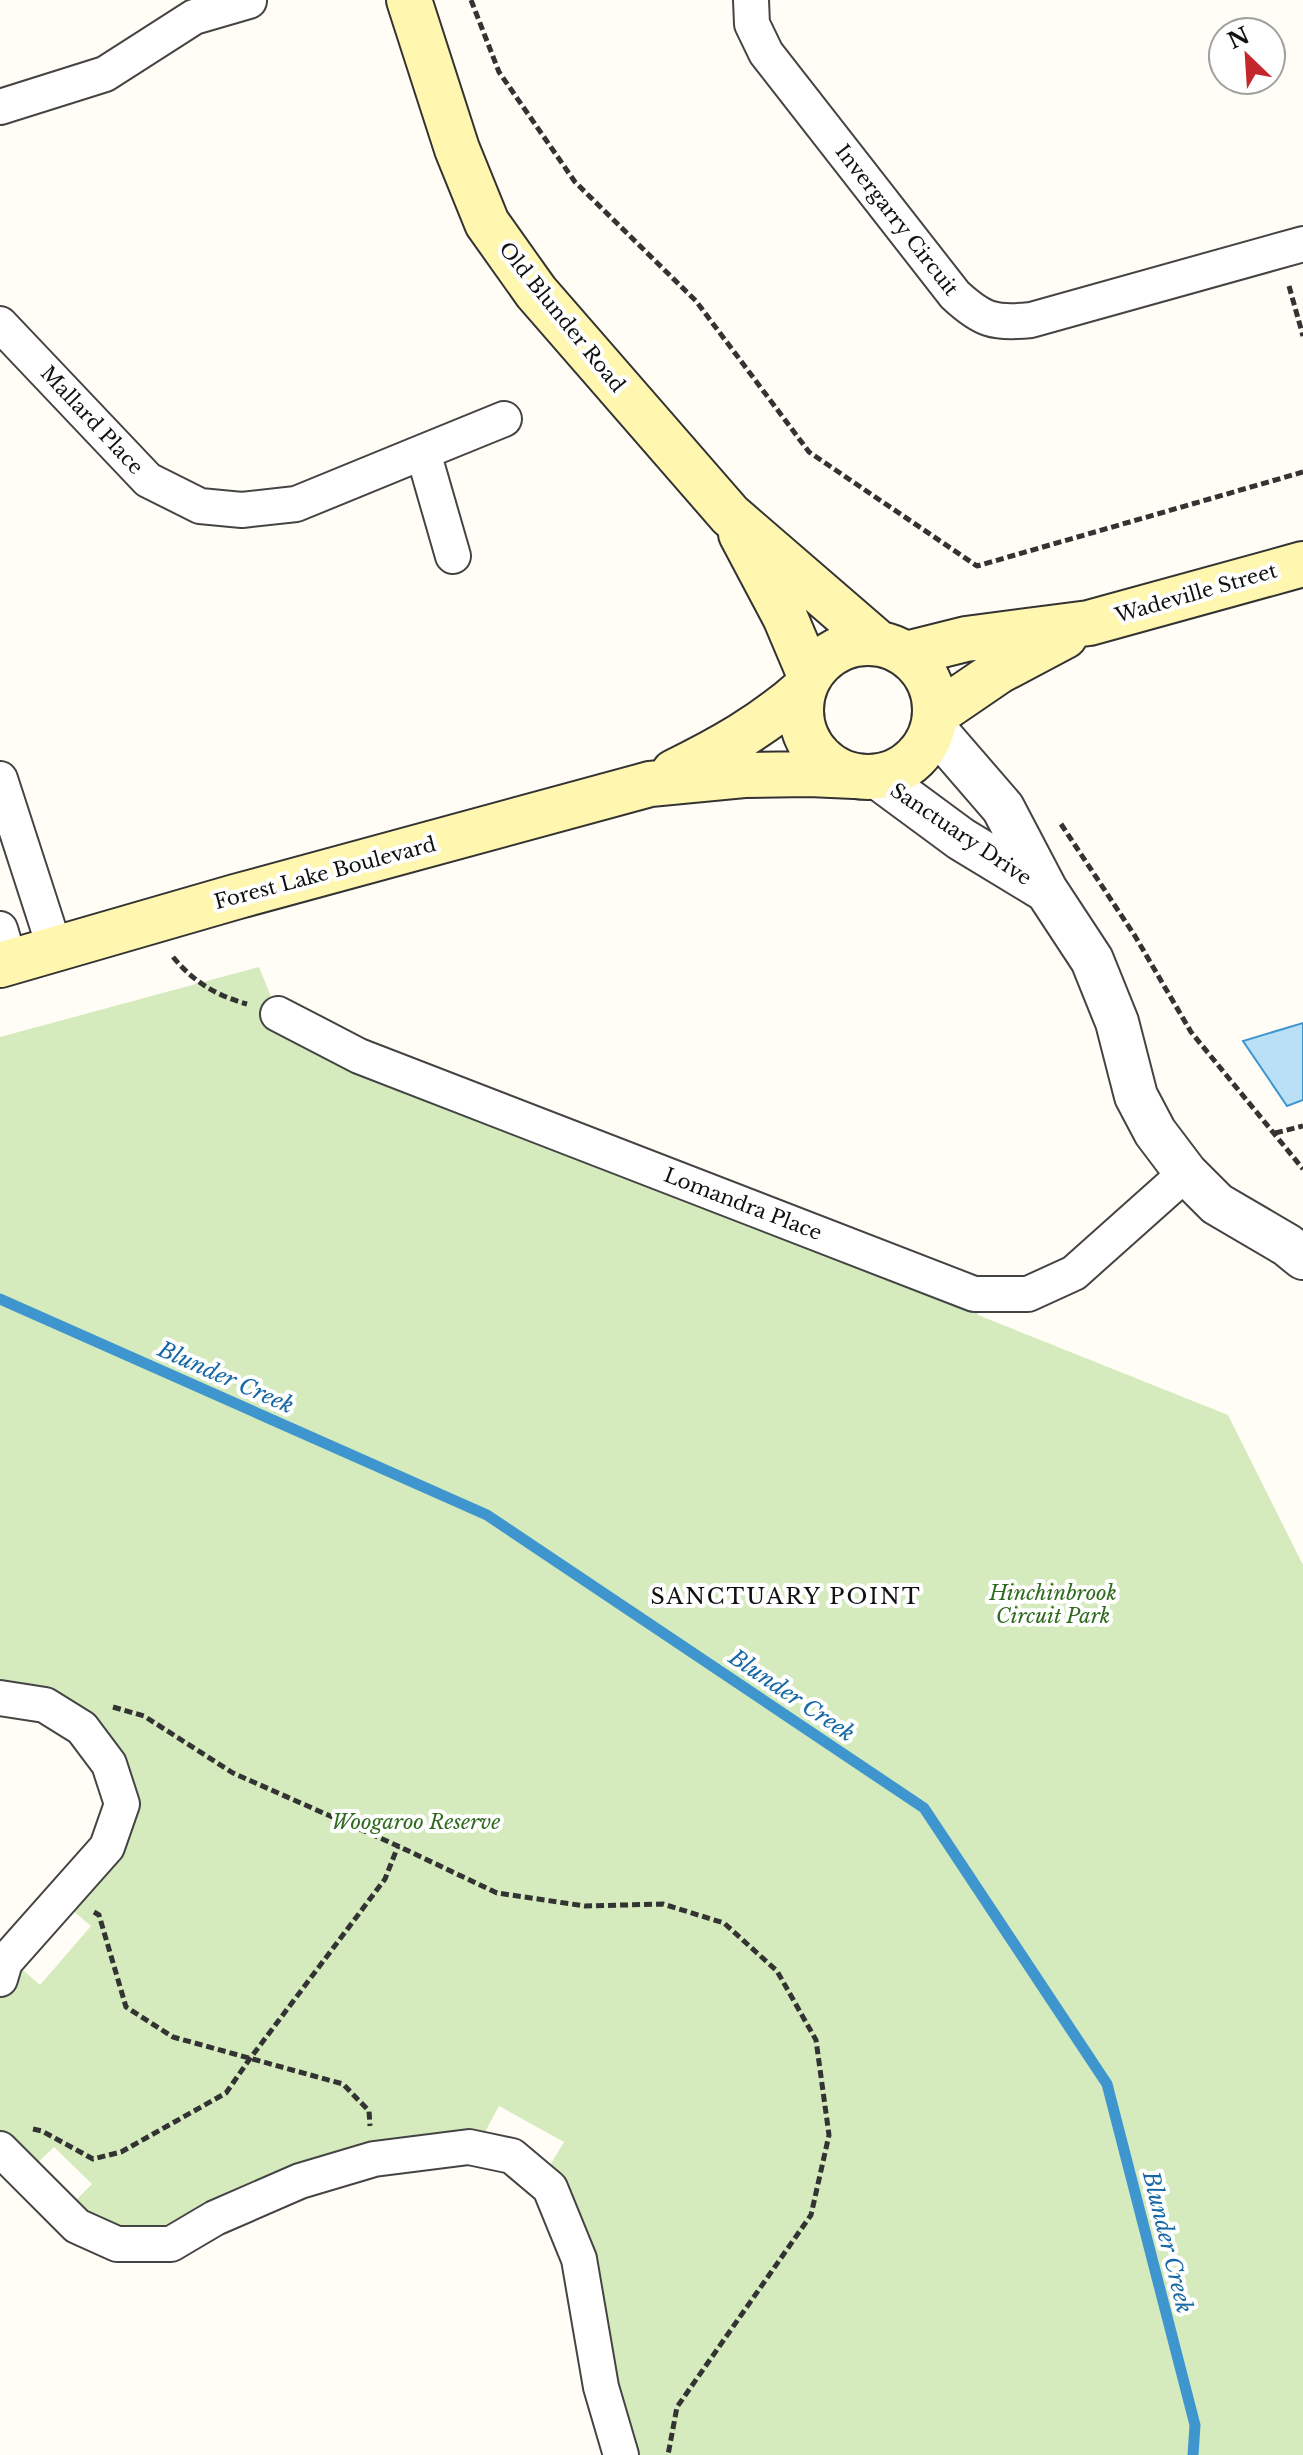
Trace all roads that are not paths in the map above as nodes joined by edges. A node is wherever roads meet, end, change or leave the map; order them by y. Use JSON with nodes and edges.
{"nodes":[{"id":1,"x":409,"y":0,"type":"edge"},
{"id":2,"x":751,"y":0,"type":"edge"},
{"id":3,"x":249,"y":1,"type":"edge"},
{"id":4,"x":0,"y":107,"type":"edge"},
{"id":5,"x":1291,"y":247,"type":"edge"},
{"id":6,"x":0,"y":324,"type":"edge"},
{"id":7,"x":504,"y":419,"type":"dead end"},
{"id":8,"x":423,"y":452,"type":"junction"},
{"id":9,"x":730,"y":515,"type":"junction"},
{"id":10,"x":453,"y":556,"type":"dead end"},
{"id":11,"x":1303,"y":564,"type":"edge"},
{"id":12,"x":1089,"y":623,"type":"junction"},
{"id":13,"x":892,"y":649,"type":"junction"},
{"id":14,"x":806,"y":683,"type":"junction"},
{"id":15,"x":934,"y":720,"type":"junction"},
{"id":16,"x":866,"y":777,"type":"junction"},
{"id":17,"x":0,"y":779,"type":"edge"},
{"id":18,"x":650,"y":784,"type":"junction"},
{"id":19,"x":1046,"y":890,"type":"junction"},
{"id":20,"x":55,"y":949,"type":"junction"},
{"id":21,"x":3,"y":952,"type":"edge"},
{"id":22,"x":278,"y":1014,"type":"road end"},
{"id":23,"x":1186,"y":1173,"type":"junction"},
{"id":24,"x":1303,"y":1258,"type":"edge"},
{"id":25,"x":0,"y":1698,"type":"edge"},
{"id":26,"x":0,"y":1979,"type":"edge"},
{"id":27,"x":0,"y":2149,"type":"edge"},
{"id":28,"x":621,"y":2455,"type":"edge"}],
"edges":[{"from":1,"to":9,"type":"main road","name":"Old Blunder Road"},
{"from":2,"to":5,"type":"street","name":"Invergarry Circuit"},
{"from":3,"to":4,"type":"street"},
{"from":6,"to":8,"type":"street","name":"Mallard Place"},
{"from":7,"to":8,"type":"street","name":"Mallard Place"},
{"from":8,"to":10,"type":"street"},
{"from":9,"to":13,"type":"main road","name":"Old Blunder Road"},
{"from":9,"to":14,"type":"main road","name":"Old Blunder Road"},
{"from":11,"to":12,"type":"main road","name":"Wadeville Street"},
{"from":12,"to":13,"type":"main road","name":"Wadeville Street"},
{"from":12,"to":15,"type":"main road","name":"Wadeville Street"},
{"from":13,"to":14,"type":"main road"},
{"from":13,"to":15,"type":"main road"},
{"from":14,"to":16,"type":"main road"},
{"from":14,"to":18,"type":"main road","name":"Forest Lake Boulevard"},
{"from":15,"to":16,"type":"main road"},
{"from":15,"to":19,"type":"street","name":"Sanctuary Drive"},
{"from":16,"to":18,"type":"main road","name":"Forest Lake Boulevard"},
{"from":16,"to":19,"type":"street","name":"Sanctuary Drive"},
{"from":17,"to":20,"type":"street"},
{"from":18,"to":20,"type":"main road","name":"Forest Lake Boulevard"},
{"from":19,"to":23,"type":"street","name":"Sanctuary Drive"},
{"from":20,"to":21,"type":"main road","name":"Forest Lake Boulevard"},
{"from":22,"to":23,"type":"street","name":"Lomandra Place"},
{"from":23,"to":24,"type":"street","name":"Sanctuary Drive"},
{"from":25,"to":26,"type":"street"},
{"from":27,"to":28,"type":"street"}]}
